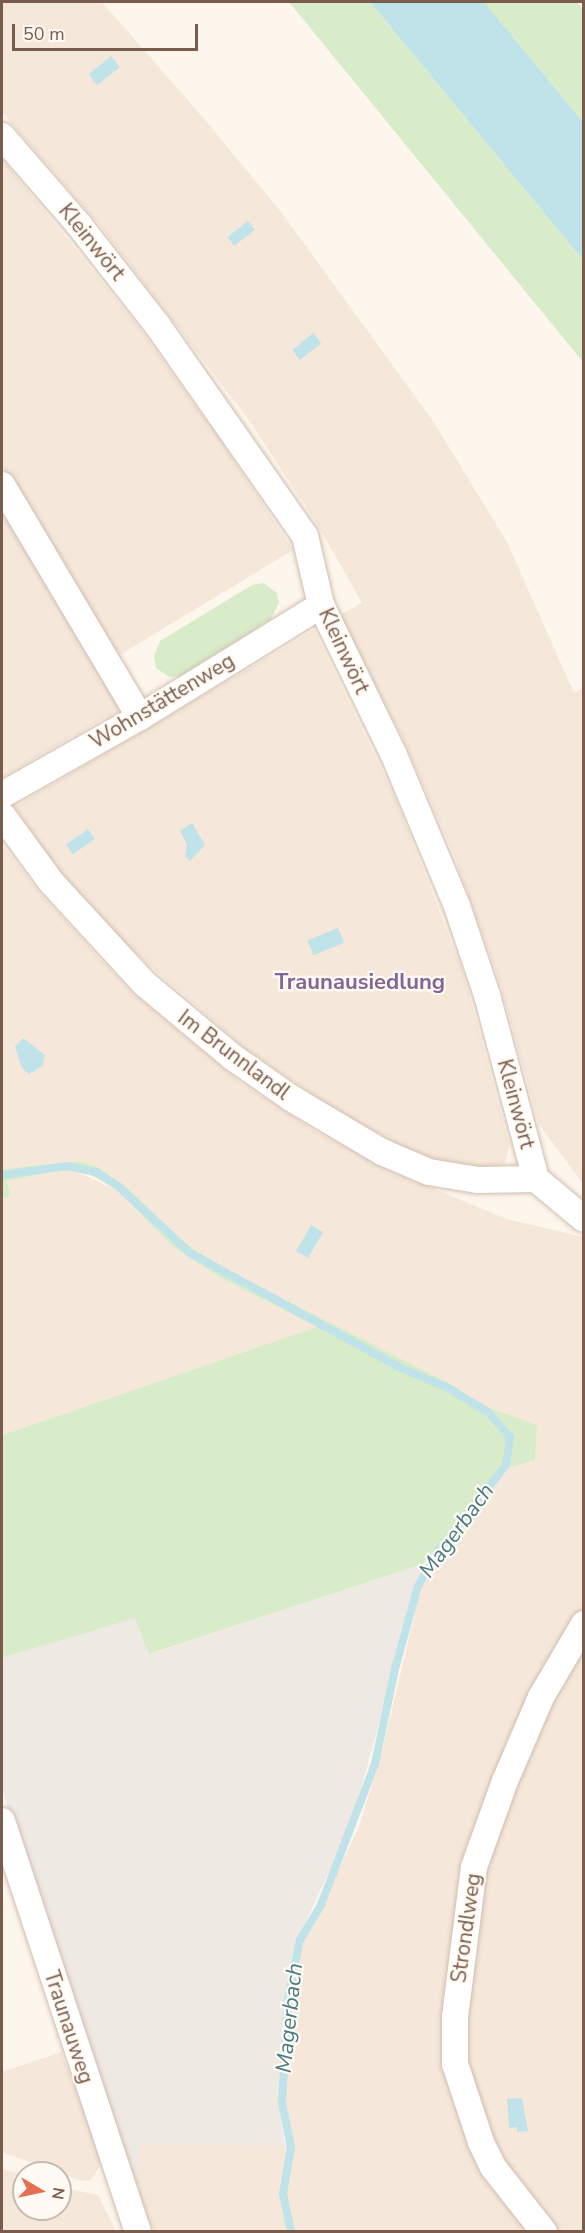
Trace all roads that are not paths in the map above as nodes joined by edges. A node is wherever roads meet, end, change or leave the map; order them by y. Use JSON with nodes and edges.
{"nodes":[{"id":1,"x":2,"y":136,"type":"edge"},
{"id":2,"x":2,"y":485,"type":"edge"},
{"id":3,"x":321,"y":605,"type":"junction"},
{"id":4,"x":140,"y":717,"type":"junction"},
{"id":5,"x":2,"y":795,"type":"edge"},
{"id":6,"x":2,"y":815,"type":"edge"},
{"id":7,"x":536,"y":1179,"type":"junction"},
{"id":8,"x":584,"y":1219,"type":"edge"},
{"id":9,"x":584,"y":1624,"type":"edge"},
{"id":10,"x":2,"y":1821,"type":"edge"},
{"id":11,"x":138,"y":2232,"type":"edge"},
{"id":12,"x":544,"y":2232,"type":"edge"}],
"edges":[{"from":1,"to":3,"type":"street","name":"Kleinwört"},
{"from":2,"to":4,"type":"street"},
{"from":3,"to":4,"type":"street","name":"Wohnstättenweg"},
{"from":3,"to":7,"type":"street","name":"Kleinwört"},
{"from":4,"to":5,"type":"street","name":"Wohnstättenweg"},
{"from":6,"to":7,"type":"street","name":"Im Brunnlandl"},
{"from":7,"to":8,"type":"street"},
{"from":9,"to":12,"type":"street","name":"Strondlweg"},
{"from":10,"to":11,"type":"street","name":"Traunauweg"}]}
